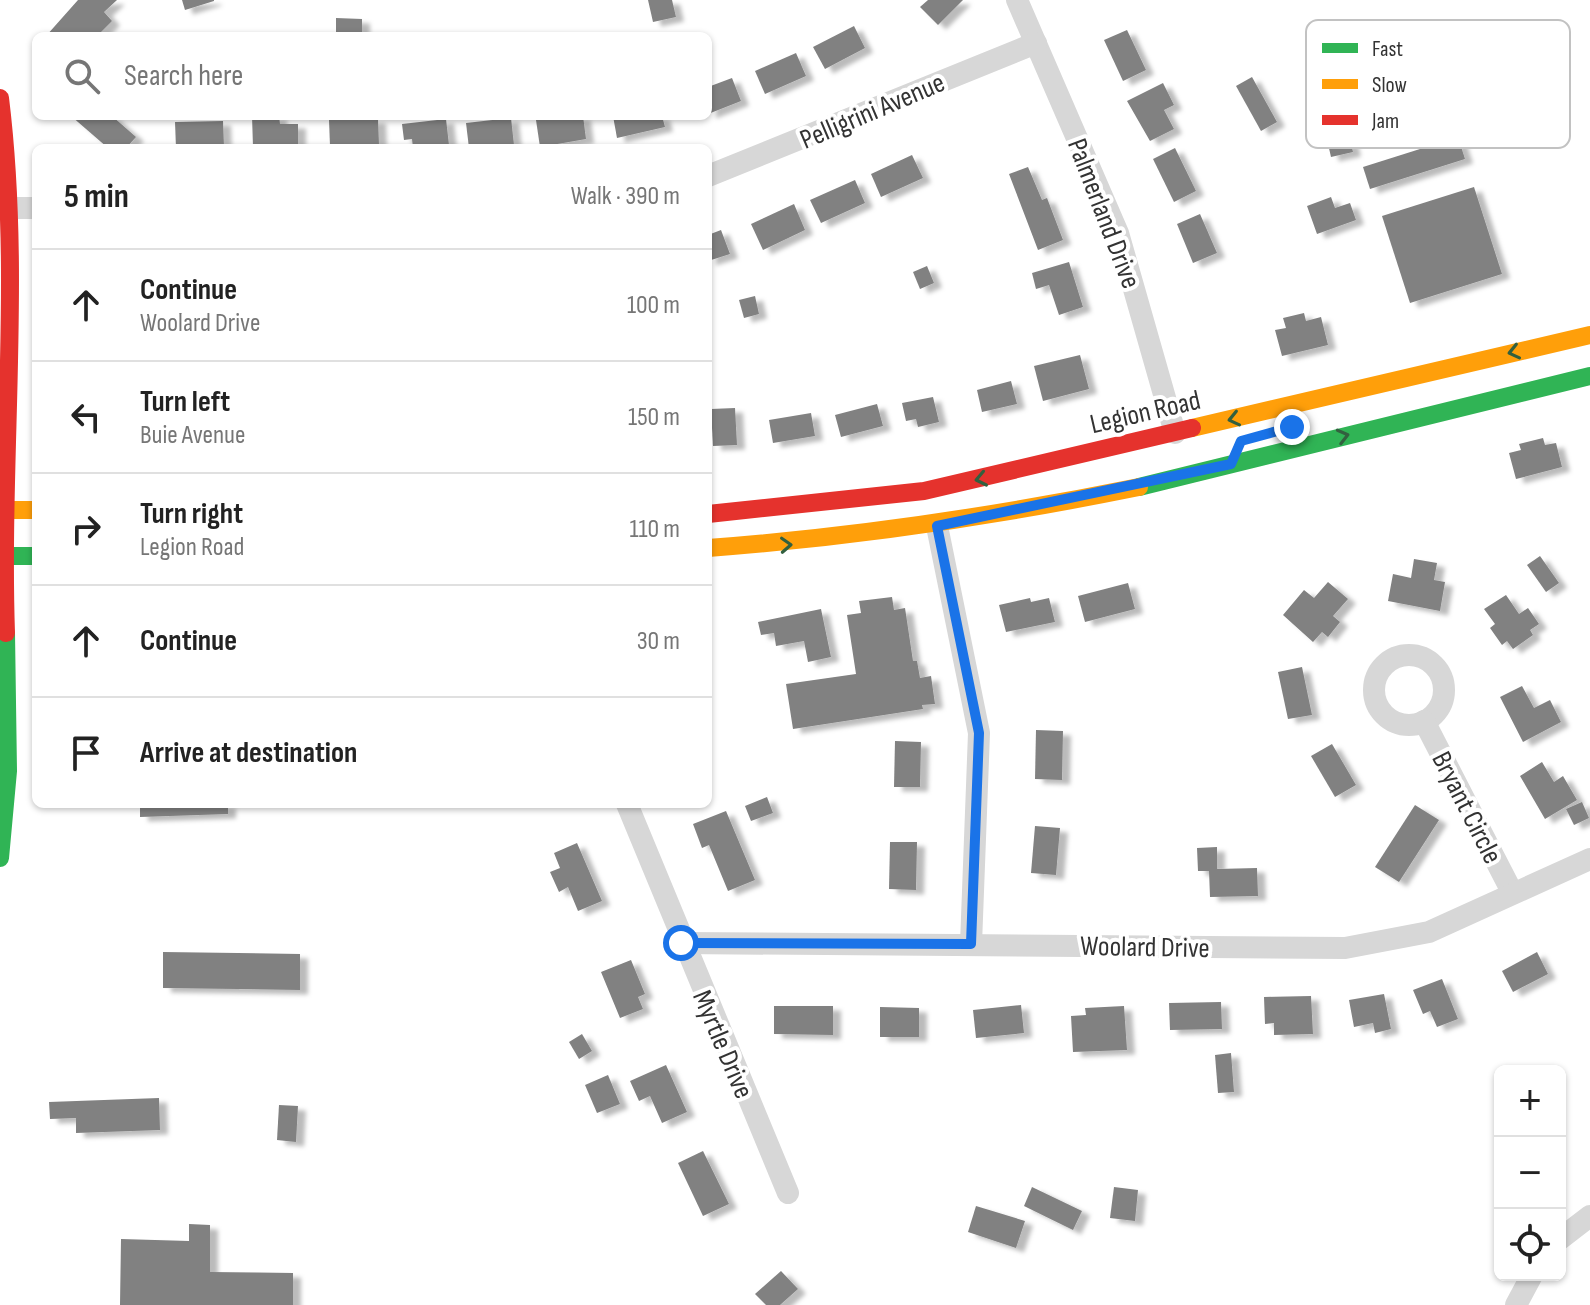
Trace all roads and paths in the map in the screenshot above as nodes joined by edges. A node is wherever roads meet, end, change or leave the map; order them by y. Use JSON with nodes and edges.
{"nodes":[{"id":1,"x":1017,"y":0,"type":"edge"},
{"id":2,"x":1036,"y":43,"type":"junction"},
{"id":3,"x":0,"y":98,"type":"edge"},
{"id":4,"x":712,"y":174,"type":"edge"},
{"id":5,"x":13,"y":208,"type":"junction"},
{"id":6,"x":32,"y":208,"type":"edge"},
{"id":7,"x":1590,"y":336,"type":"edge"},
{"id":8,"x":1590,"y":376,"type":"edge"},
{"id":9,"x":1368,"y":406,"type":"dead end"},
{"id":10,"x":1241,"y":441,"type":"dead end"},
{"id":11,"x":1171,"y":443,"type":"junction"},
{"id":12,"x":1231,"y":464,"type":"junction"},
{"id":13,"x":1080,"y":479,"type":"dead end"},
{"id":14,"x":2,"y":510,"type":"edge"},
{"id":15,"x":32,"y":510,"type":"edge"},
{"id":16,"x":1001,"y":513,"type":"junction"},
{"id":17,"x":712,"y":514,"type":"edge"},
{"id":18,"x":937,"y":526,"type":"junction"},
{"id":19,"x":712,"y":548,"type":"edge"},
{"id":20,"x":2,"y":556,"type":"edge"},
{"id":21,"x":32,"y":556,"type":"edge"},
{"id":22,"x":1424,"y":721,"type":"dead end"},
{"id":23,"x":629,"y":808,"type":"edge"},
{"id":24,"x":0,"y":858,"type":"edge"},
{"id":25,"x":1590,"y":859,"type":"edge"},
{"id":26,"x":1512,"y":892,"type":"junction"},
{"id":27,"x":681,"y":943,"type":"junction"},
{"id":28,"x":971,"y":944,"type":"junction"},
{"id":29,"x":788,"y":1193,"type":"dead end"},
{"id":30,"x":1590,"y":1216,"type":"edge"},
{"id":31,"x":1566,"y":1234,"type":"edge"},
{"id":32,"x":1529,"y":1281,"type":"edge"},
{"id":33,"x":1516,"y":1305,"type":"edge"}],
"edges":[{"from":1,"to":2,"type":"street","name":"Palmerland Drive"},
{"from":2,"to":4,"type":"street","name":"Pelligrini Avenue"},
{"from":2,"to":11,"type":"street","name":"Palmerland Drive"},
{"from":3,"to":5,"type":"main road"},
{"from":5,"to":6,"type":"street"},
{"from":5,"to":14,"type":"main road"},
{"from":7,"to":9,"type":"main road"},
{"from":7,"to":11,"type":"main road","name":"Legion Road","one_way":true},
{"from":12,"to":8,"type":"main road","one_way":true},
{"from":10,"to":12,"type":"main road"},
{"from":11,"to":17,"type":"main road","name":"Legion Road","one_way":true},
{"from":12,"to":16,"type":"main road"},
{"from":13,"to":16,"type":"main road"},
{"from":14,"to":15,"type":"main road"},
{"from":14,"to":20,"type":"main road"},
{"from":16,"to":18,"type":"main road"},
{"from":19,"to":18,"type":"main road","one_way":true},
{"from":18,"to":28,"type":"street"},
{"from":20,"to":21,"type":"main road"},
{"from":20,"to":24,"type":"main road"},
{"from":22,"to":26,"type":"street","name":"Bryant Circle"},
{"from":23,"to":27,"type":"street","name":"Myrtle Drive"},
{"from":25,"to":26,"type":"street","name":"Woolard Drive"},
{"from":26,"to":28,"type":"street","name":"Woolard Drive"},
{"from":27,"to":28,"type":"street","name":"Woolard Drive"},
{"from":27,"to":29,"type":"street","name":"Myrtle Drive"},
{"from":30,"to":31,"type":"street"},
{"from":32,"to":33,"type":"street"}]}
